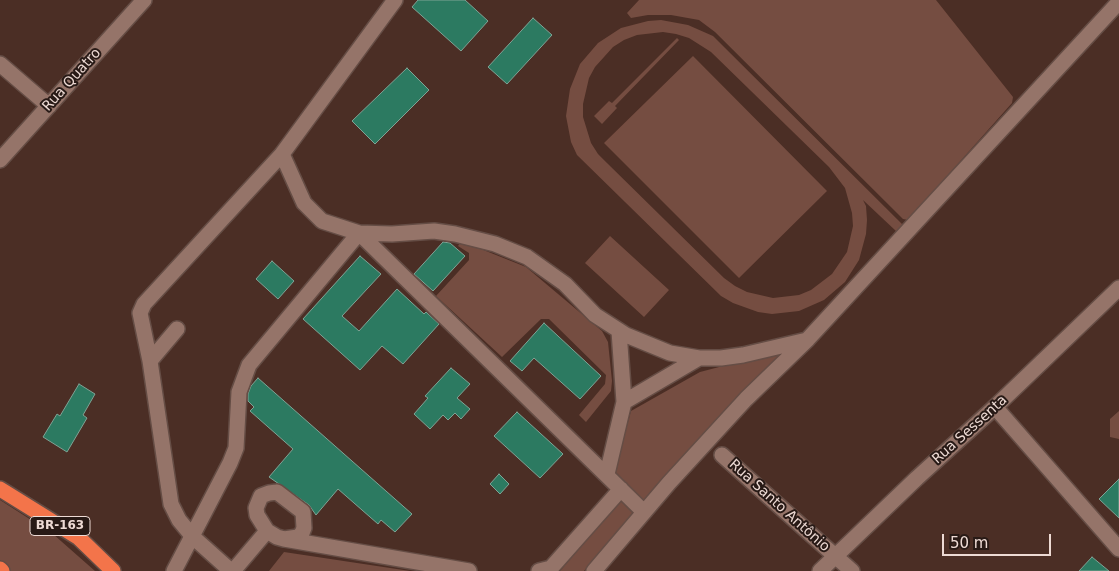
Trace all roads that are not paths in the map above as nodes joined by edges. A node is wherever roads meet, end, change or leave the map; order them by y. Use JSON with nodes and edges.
{"nodes":[{"id":1,"x":144,"y":0,"type":"edge"},
{"id":2,"x":395,"y":0,"type":"edge"},
{"id":3,"x":1119,"y":2,"type":"edge"},
{"id":4,"x":0,"y":64,"type":"edge"},
{"id":5,"x":49,"y":106,"type":"junction"},
{"id":6,"x":282,"y":154,"type":"junction"},
{"id":7,"x":0,"y":160,"type":"edge"},
{"id":8,"x":359,"y":233,"type":"junction"},
{"id":9,"x":1119,"y":288,"type":"edge"},
{"id":10,"x":177,"y":329,"type":"dead end"},
{"id":11,"x":619,"y":331,"type":"junction"},
{"id":12,"x":808,"y":340,"type":"junction"},
{"id":13,"x":699,"y":358,"type":"junction"},
{"id":14,"x":150,"y":361,"type":"junction"},
{"id":15,"x":624,"y":402,"type":"junction"},
{"id":16,"x":995,"y":407,"type":"junction"},
{"id":17,"x":722,"y":455,"type":"dead end"},
{"id":18,"x":607,"y":474,"type":"junction"},
{"id":19,"x":0,"y":489,"type":"edge"},
{"id":20,"x":621,"y":489,"type":"junction"},
{"id":21,"x":644,"y":512,"type":"junction"},
{"id":22,"x":267,"y":531,"type":"junction"},
{"id":23,"x":193,"y":537,"type":"junction"},
{"id":24,"x":284,"y":539,"type":"junction"},
{"id":25,"x":1119,"y":549,"type":"edge"},
{"id":26,"x":836,"y":556,"type":"junction"},
{"id":27,"x":447,"y":569,"type":"edge"},
{"id":28,"x":114,"y":571,"type":"edge"},
{"id":29,"x":174,"y":571,"type":"edge"},
{"id":30,"x":232,"y":571,"type":"edge"},
{"id":31,"x":469,"y":571,"type":"edge"},
{"id":32,"x":540,"y":571,"type":"edge"},
{"id":33,"x":594,"y":571,"type":"edge"},
{"id":34,"x":820,"y":571,"type":"edge"},
{"id":35,"x":852,"y":571,"type":"edge"}],
"edges":[{"from":1,"to":5,"type":"street","name":"Rua Quatro"},
{"from":2,"to":6,"type":"street"},
{"from":3,"to":12,"type":"street"},
{"from":4,"to":5,"type":"street"},
{"from":5,"to":7,"type":"street","name":"Rua Quatro"},
{"from":6,"to":8,"type":"street"},
{"from":6,"to":14,"type":"street"},
{"from":8,"to":11,"type":"street"},
{"from":8,"to":18,"type":"street"},
{"from":8,"to":23,"type":"street"},
{"from":9,"to":16,"type":"street","name":"Rua Sessenta"},
{"from":10,"to":14,"type":"street"},
{"from":11,"to":13,"type":"street"},
{"from":11,"to":15,"type":"street"},
{"from":12,"to":13,"type":"street"},
{"from":12,"to":21,"type":"street"},
{"from":13,"to":15,"type":"street"},
{"from":14,"to":23,"type":"street"},
{"from":15,"to":18,"type":"street"},
{"from":16,"to":25,"type":"street"},
{"from":16,"to":26,"type":"street","name":"Rua Sessenta"},
{"from":17,"to":26,"type":"street","name":"Rua Santo Antônio"},
{"from":18,"to":20,"type":"street"},
{"from":19,"to":28,"type":"highway","number":"BR-163"},
{"from":20,"to":21,"type":"street"},
{"from":20,"to":32,"type":"street"},
{"from":21,"to":33,"type":"street"},
{"from":22,"to":24,"type":"street"},
{"from":22,"to":24,"type":"street"},
{"from":22,"to":30,"type":"street"},
{"from":23,"to":29,"type":"street"},
{"from":23,"to":30,"type":"street"},
{"from":24,"to":27,"type":"street"},
{"from":26,"to":34,"type":"street","name":"Rua Sessenta"},
{"from":26,"to":35,"type":"street","name":"Rua Santo Antônio"},
{"from":27,"to":31,"type":"street"}]}
